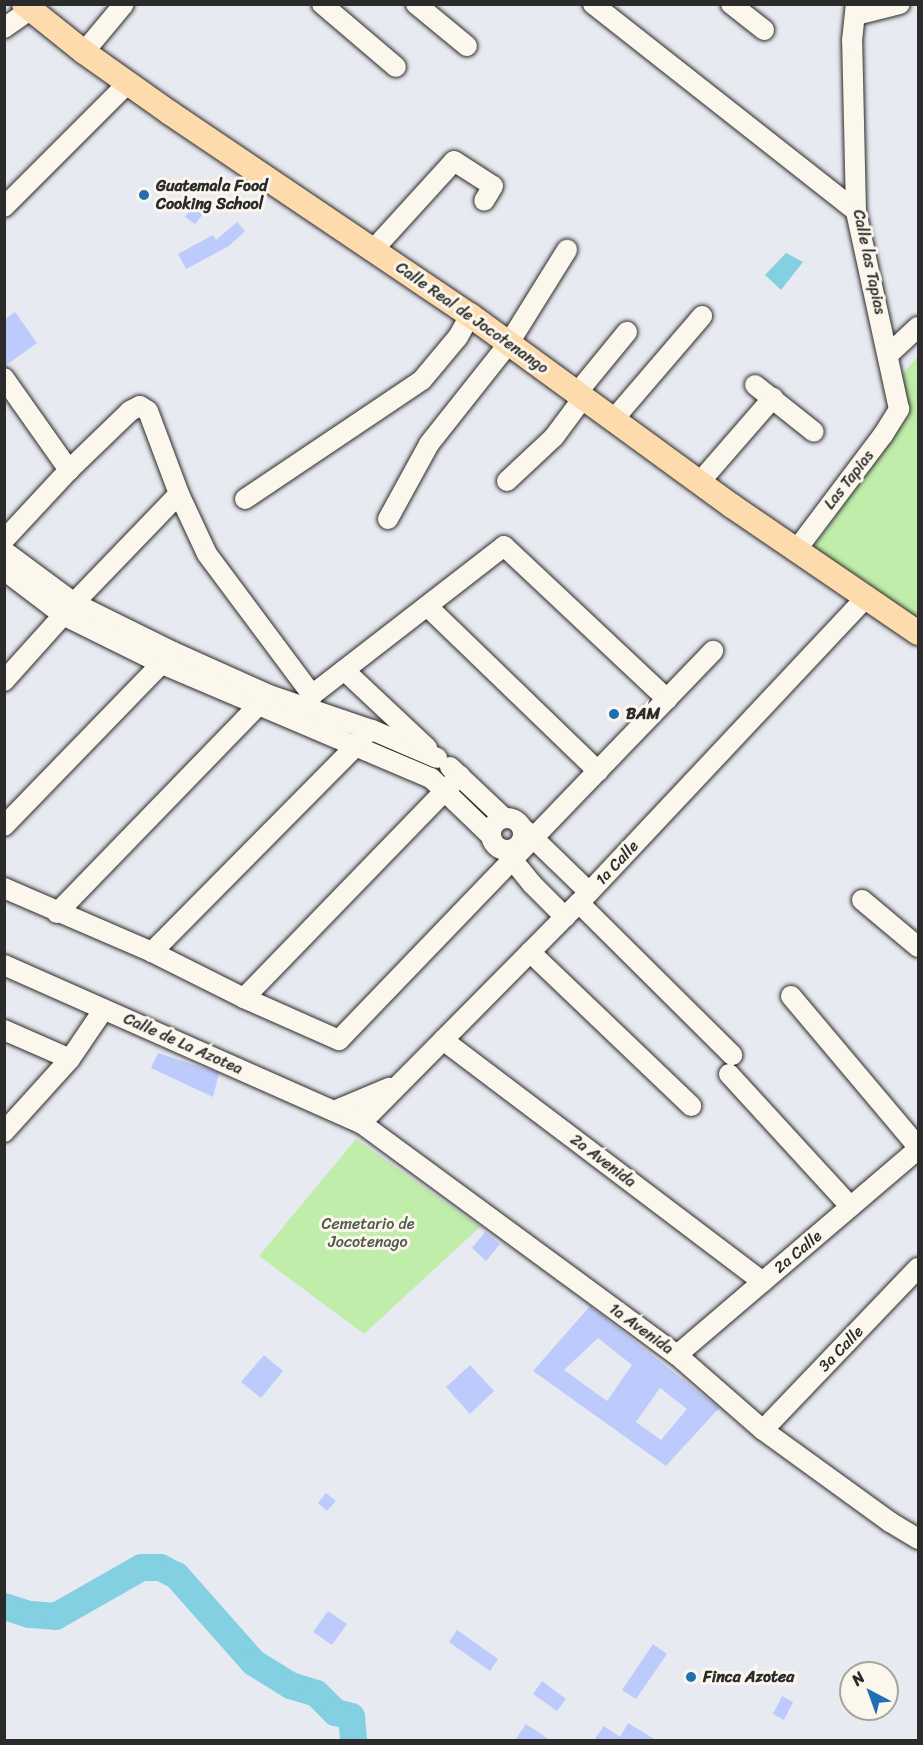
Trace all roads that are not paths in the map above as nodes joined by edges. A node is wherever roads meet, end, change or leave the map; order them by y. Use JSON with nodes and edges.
{"nodes":[{"id":1,"x":124,"y":4,"type":"edge"},
{"id":2,"x":322,"y":4,"type":"edge"},
{"id":3,"x":416,"y":4,"type":"edge"},
{"id":4,"x":593,"y":4,"type":"edge"},
{"id":5,"x":731,"y":4,"type":"edge"},
{"id":6,"x":900,"y":4,"type":"edge"},
{"id":7,"x":28,"y":7,"type":"edge"},
{"id":8,"x":856,"y":10,"type":"edge"},
{"id":9,"x":4,"y":28,"type":"edge"},
{"id":10,"x":764,"y":30,"type":"dead end"},
{"id":11,"x":467,"y":46,"type":"dead end"},
{"id":12,"x":84,"y":52,"type":"junction"},
{"id":13,"x":396,"y":67,"type":"dead end"},
{"id":14,"x":128,"y":83,"type":"junction"},
{"id":15,"x":484,"y":201,"type":"dead end"},
{"id":16,"x":4,"y":207,"type":"edge"},
{"id":17,"x":856,"y":212,"type":"junction"},
{"id":18,"x":373,"y":250,"type":"junction"},
{"id":19,"x":567,"y":250,"type":"dead end"},
{"id":20,"x":470,"y":315,"type":"junction"},
{"id":21,"x":702,"y":316,"type":"dead end"},
{"id":22,"x":918,"y":327,"type":"edge"},
{"id":23,"x":627,"y":332,"type":"dead end"},
{"id":24,"x":509,"y":343,"type":"junction"},
{"id":25,"x":889,"y":354,"type":"junction"},
{"id":26,"x":755,"y":385,"type":"dead end"},
{"id":27,"x":7,"y":388,"type":"edge"},
{"id":28,"x":580,"y":396,"type":"junction"},
{"id":29,"x":773,"y":398,"type":"junction"},
{"id":30,"x":899,"y":409,"type":"joint"},
{"id":31,"x":613,"y":420,"type":"junction"},
{"id":32,"x":814,"y":432,"type":"dead end"},
{"id":33,"x":69,"y":470,"type":"junction"},
{"id":34,"x":507,"y":481,"type":"dead end"},
{"id":35,"x":699,"y":483,"type":"junction"},
{"id":36,"x":179,"y":494,"type":"junction"},
{"id":37,"x":245,"y":499,"type":"dead end"},
{"id":38,"x":388,"y":519,"type":"dead end"},
{"id":39,"x":4,"y":540,"type":"edge"},
{"id":40,"x":797,"y":549,"type":"junction"},
{"id":41,"x":4,"y":551,"type":"edge"},
{"id":42,"x":4,"y":570,"type":"edge"},
{"id":43,"x":867,"y":596,"type":"junction"},
{"id":44,"x":427,"y":606,"type":"junction"},
{"id":45,"x":68,"y":609,"type":"junction"},
{"id":46,"x":918,"y":633,"type":"edge"},
{"id":47,"x":713,"y":651,"type":"dead end"},
{"id":48,"x":167,"y":658,"type":"junction"},
{"id":49,"x":344,"y":670,"type":"junction"},
{"id":50,"x":4,"y":681,"type":"edge"},
{"id":51,"x":667,"y":699,"type":"junction"},
{"id":52,"x":264,"y":700,"type":"junction"},
{"id":53,"x":310,"y":700,"type":"junction"},
{"id":54,"x":372,"y":730,"type":"junction"},
{"id":55,"x":355,"y":747,"type":"junction"},
{"id":56,"x":437,"y":758,"type":"junction"},
{"id":57,"x":598,"y":771,"type":"junction"},
{"id":58,"x":460,"y":775,"type":"junction"},
{"id":59,"x":445,"y":790,"type":"junction"},
{"id":60,"x":504,"y":818,"type":"junction"},
{"id":61,"x":4,"y":826,"type":"edge"},
{"id":62,"x":528,"y":834,"type":"junction"},
{"id":63,"x":503,"y":849,"type":"junction"},
{"id":64,"x":4,"y":888,"type":"edge"},
{"id":65,"x":584,"y":897,"type":"junction"},
{"id":66,"x":862,"y":900,"type":"dead end"},
{"id":67,"x":57,"y":913,"type":"junction"},
{"id":68,"x":565,"y":917,"type":"junction"},
{"id":69,"x":918,"y":947,"type":"edge"},
{"id":70,"x":152,"y":952,"type":"junction"},
{"id":71,"x":530,"y":952,"type":"junction"},
{"id":72,"x":4,"y":965,"type":"edge"},
{"id":73,"x":791,"y":996,"type":"dead end"},
{"id":74,"x":244,"y":998,"type":"junction"},
{"id":75,"x":104,"y":1009,"type":"junction"},
{"id":76,"x":4,"y":1030,"type":"edge"},
{"id":77,"x":443,"y":1040,"type":"junction"},
{"id":78,"x":70,"y":1059,"type":"junction"},
{"id":79,"x":397,"y":1085,"type":"junction"},
{"id":80,"x":691,"y":1106,"type":"dead end"},
{"id":81,"x":334,"y":1111,"type":"junction"},
{"id":82,"x":361,"y":1123,"type":"junction"},
{"id":83,"x":4,"y":1132,"type":"edge"},
{"id":84,"x":918,"y":1148,"type":"edge"},
{"id":85,"x":851,"y":1207,"type":"junction"},
{"id":86,"x":918,"y":1268,"type":"edge"},
{"id":87,"x":763,"y":1282,"type":"junction"},
{"id":88,"x":677,"y":1355,"type":"junction"},
{"id":89,"x":763,"y":1430,"type":"junction"},
{"id":90,"x":918,"y":1539,"type":"edge"}],
"edges":[{"from":1,"to":12,"type":"street"},
{"from":2,"to":13,"type":"street"},
{"from":3,"to":11,"type":"street"},
{"from":4,"to":17,"type":"street"},
{"from":5,"to":10,"type":"street"},
{"from":6,"to":8,"type":"street"},
{"from":7,"to":9,"type":"street"},
{"from":7,"to":12,"type":"main road","name":"Calle Real de Jocotenango"},
{"from":8,"to":17,"type":"street","name":"Calle las Tapias"},
{"from":12,"to":14,"type":"main road","name":"Calle Real de Jocotenango"},
{"from":14,"to":16,"type":"street"},
{"from":14,"to":18,"type":"main road","name":"Calle Real de Jocotenango"},
{"from":15,"to":18,"type":"street"},
{"from":17,"to":25,"type":"street","name":"Calle las Tapias"},
{"from":18,"to":20,"type":"main road","name":"Calle Real de Jocotenango"},
{"from":19,"to":24,"type":"street"},
{"from":20,"to":24,"type":"main road","name":"Calle Real de Jocotenango"},
{"from":20,"to":37,"type":"street"},
{"from":21,"to":31,"type":"street"},
{"from":22,"to":25,"type":"street"},
{"from":23,"to":28,"type":"street"},
{"from":24,"to":28,"type":"main road","name":"Calle Real de Jocotenango"},
{"from":24,"to":38,"type":"street"},
{"from":25,"to":30,"type":"street","name":"Calle las Tapias"},
{"from":26,"to":29,"type":"street"},
{"from":27,"to":33,"type":"street"},
{"from":28,"to":31,"type":"main road","name":"Calle Real de Jocotenango"},
{"from":28,"to":34,"type":"street"},
{"from":29,"to":32,"type":"street"},
{"from":29,"to":35,"type":"street"},
{"from":30,"to":40,"type":"street","name":"Las Tapias"},
{"from":31,"to":35,"type":"main road","name":"Calle Real de Jocotenango"},
{"from":33,"to":36,"type":"street"},
{"from":33,"to":39,"type":"street"},
{"from":35,"to":40,"type":"main road","name":"Calle Real de Jocotenango"},
{"from":36,"to":45,"type":"street"},
{"from":36,"to":53,"type":"street"},
{"from":40,"to":43,"type":"main road","name":"Calle Real de Jocotenango"},
{"from":41,"to":45,"type":"street"},
{"from":42,"to":45,"type":"street"},
{"from":43,"to":46,"type":"main road","name":"Calle Real de Jocotenango"},
{"from":43,"to":65,"type":"street","name":"1a Calle"},
{"from":44,"to":49,"type":"street"},
{"from":44,"to":51,"type":"street"},
{"from":44,"to":57,"type":"street"},
{"from":45,"to":48,"type":"street"},
{"from":45,"to":50,"type":"street"},
{"from":47,"to":51,"type":"street"},
{"from":48,"to":52,"type":"street"},
{"from":48,"to":61,"type":"street"},
{"from":49,"to":53,"type":"street"},
{"from":49,"to":56,"type":"street"},
{"from":51,"to":57,"type":"street"},
{"from":52,"to":53,"type":"street"},
{"from":52,"to":55,"type":"street"},
{"from":52,"to":67,"type":"street"},
{"from":53,"to":54,"type":"street"},
{"from":54,"to":55,"type":"street"},
{"from":54,"to":56,"type":"street"},
{"from":55,"to":59,"type":"street"},
{"from":55,"to":70,"type":"street"},
{"from":56,"to":58,"type":"street"},
{"from":57,"to":62,"type":"street"},
{"from":58,"to":59,"type":"street"},
{"from":58,"to":60,"type":"street"},
{"from":59,"to":63,"type":"street"},
{"from":59,"to":74,"type":"street"},
{"from":60,"to":62,"type":"street"},
{"from":60,"to":63,"type":"street"},
{"from":62,"to":63,"type":"street"},
{"from":62,"to":65,"type":"street"},
{"from":63,"to":68,"type":"street"},
{"from":63,"to":74,"type":"street"},
{"from":64,"to":67,"type":"street"},
{"from":65,"to":68,"type":"street","name":"1a Calle"},
{"from":65,"to":85,"type":"street"},
{"from":66,"to":69,"type":"street"},
{"from":67,"to":70,"type":"street"},
{"from":68,"to":71,"type":"street","name":"1a Calle"},
{"from":70,"to":74,"type":"street"},
{"from":71,"to":77,"type":"street","name":"1a Calle"},
{"from":71,"to":80,"type":"street"},
{"from":72,"to":75,"type":"street","name":"Calle de La Azotea"},
{"from":73,"to":84,"type":"street"},
{"from":75,"to":78,"type":"street"},
{"from":75,"to":81,"type":"street","name":"Calle de La Azotea"},
{"from":76,"to":78,"type":"street"},
{"from":77,"to":79,"type":"street","name":"1a Calle"},
{"from":77,"to":87,"type":"street","name":"2a Avenida"},
{"from":78,"to":83,"type":"street"},
{"from":79,"to":81,"type":"street"},
{"from":79,"to":82,"type":"street","name":"1a Calle"},
{"from":81,"to":82,"type":"street","name":"Calle de La Azotea"},
{"from":82,"to":88,"type":"street","name":"1a Avenida"},
{"from":84,"to":85,"type":"street","name":"2a Calle"},
{"from":85,"to":87,"type":"street","name":"2a Calle"},
{"from":86,"to":89,"type":"street","name":"3a Calle"},
{"from":87,"to":88,"type":"street","name":"2a Calle"},
{"from":88,"to":89,"type":"street","name":"1a Avenida"},
{"from":89,"to":90,"type":"street","name":"1a Avenida"}]}
